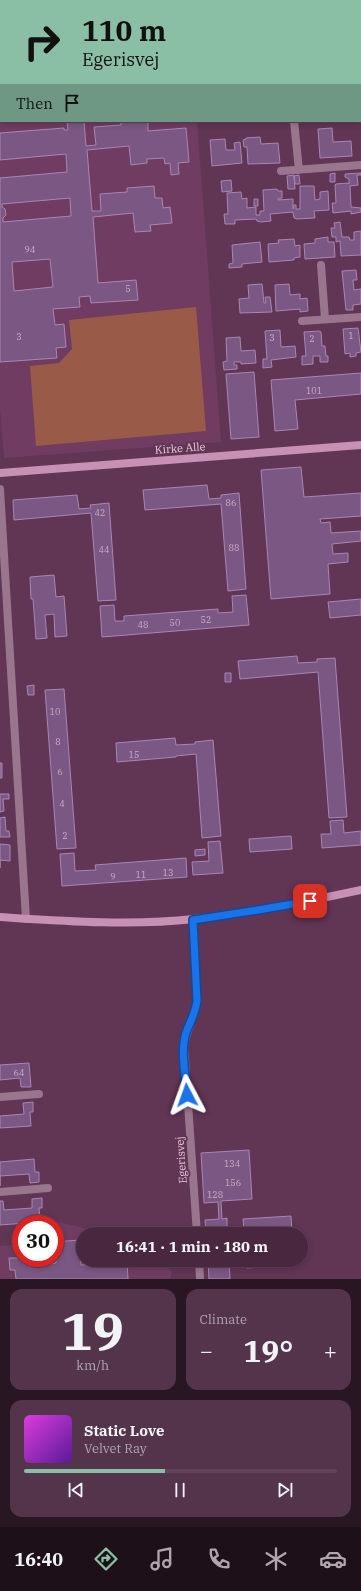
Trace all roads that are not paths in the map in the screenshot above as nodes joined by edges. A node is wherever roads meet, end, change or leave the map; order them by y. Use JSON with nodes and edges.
{"nodes":[{"id":1,"x":294,"y":122,"type":"edge"},
{"id":2,"x":361,"y":165,"type":"edge"},
{"id":3,"x":299,"y":170,"type":"junction"},
{"id":4,"x":280,"y":171,"type":"dead end"},
{"id":5,"x":321,"y":265,"type":"dead end"},
{"id":6,"x":361,"y":317,"type":"edge"},
{"id":7,"x":326,"y":319,"type":"junction"},
{"id":8,"x":302,"y":321,"type":"dead end"},
{"id":9,"x":361,"y":445,"type":"edge"},
{"id":10,"x":0,"y":472,"type":"edge"},
{"id":11,"x":0,"y":490,"type":"edge"},
{"id":12,"x":361,"y":890,"type":"edge"},
{"id":13,"x":0,"y":917,"type":"edge"},
{"id":14,"x":26,"y":919,"type":"junction"},
{"id":15,"x":193,"y":920,"type":"junction"},
{"id":16,"x":40,"y":1094,"type":"dead end"},
{"id":17,"x":0,"y":1097,"type":"edge"},
{"id":18,"x":48,"y":1188,"type":"dead end"},
{"id":19,"x":0,"y":1192,"type":"edge"},
{"id":20,"x":197,"y":1227,"type":"edge"},
{"id":21,"x":199,"y":1267,"type":"edge"},
{"id":22,"x":200,"y":1279,"type":"edge"}],
"edges":[{"from":1,"to":3,"type":"street"},
{"from":2,"to":3,"type":"street"},
{"from":3,"to":4,"type":"street"},
{"from":5,"to":7,"type":"street"},
{"from":6,"to":7,"type":"street"},
{"from":7,"to":8,"type":"street"},
{"from":9,"to":10,"type":"street","name":"Kirke Alle"},
{"from":11,"to":14,"type":"street"},
{"from":12,"to":15,"type":"street"},
{"from":13,"to":14,"type":"street"},
{"from":14,"to":15,"type":"street"},
{"from":15,"to":20,"type":"street","name":"Egerisvej"},
{"from":16,"to":17,"type":"street"},
{"from":18,"to":19,"type":"street"},
{"from":21,"to":22,"type":"street"}]}
